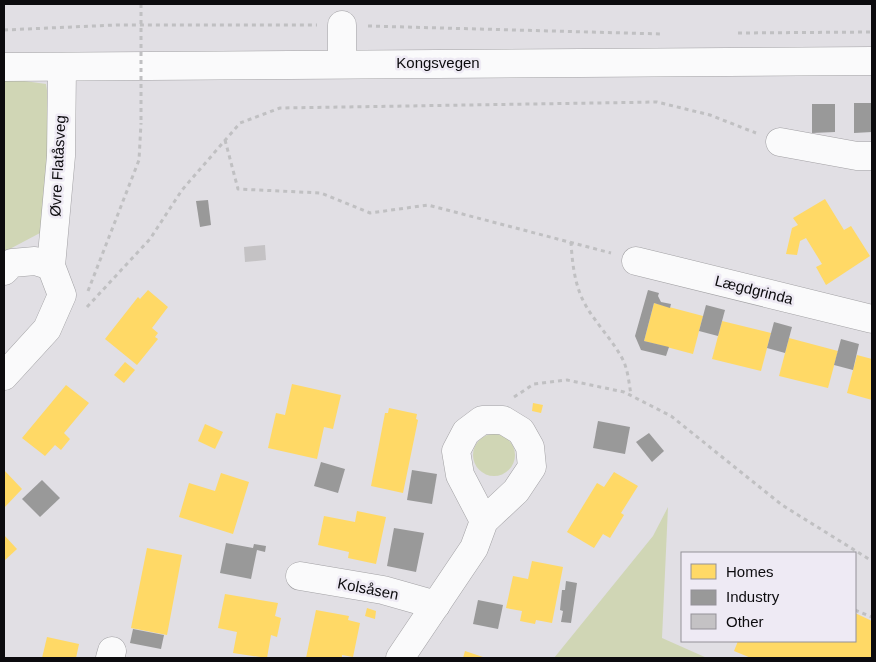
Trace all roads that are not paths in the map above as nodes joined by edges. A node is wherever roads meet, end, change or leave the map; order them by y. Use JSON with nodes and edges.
{"nodes":[{"id":1,"x":342,"y":25,"type":"road end"},
{"id":2,"x":872,"y":61,"type":"edge"},
{"id":3,"x":342,"y":63,"type":"junction"},
{"id":4,"x":4,"y":66,"type":"edge"},
{"id":5,"x":62,"y":67,"type":"junction"},
{"id":6,"x":780,"y":142,"type":"road end"},
{"id":7,"x":872,"y":156,"type":"edge"},
{"id":8,"x":636,"y":260,"type":"road end"},
{"id":9,"x":51,"y":266,"type":"junction"},
{"id":10,"x":4,"y":271,"type":"edge"},
{"id":11,"x":872,"y":319,"type":"edge"},
{"id":12,"x":4,"y":371,"type":"edge"},
{"id":13,"x":484,"y":521,"type":"junction"},
{"id":14,"x":300,"y":576,"type":"dead end"},
{"id":15,"x":436,"y":605,"type":"junction"},
{"id":16,"x":400,"y":658,"type":"edge"}],
"edges":[{"from":1,"to":3,"type":"street"},
{"from":2,"to":3,"type":"street","name":"Kongsvegen"},
{"from":3,"to":5,"type":"street","name":"Kongsvegen"},
{"from":4,"to":5,"type":"street","name":"Kongsvegen"},
{"from":5,"to":9,"type":"street","name":"Øvre Flatåsveg"},
{"from":6,"to":7,"type":"street"},
{"from":8,"to":11,"type":"street","name":"Lægdgrinda"},
{"from":9,"to":10,"type":"street"},
{"from":9,"to":12,"type":"street","name":"Øvre Flatåsveg"},
{"from":13,"to":13,"type":"street"},
{"from":13,"to":15,"type":"street"},
{"from":14,"to":15,"type":"street","name":"Kolsåsen"},
{"from":15,"to":16,"type":"street"}]}
